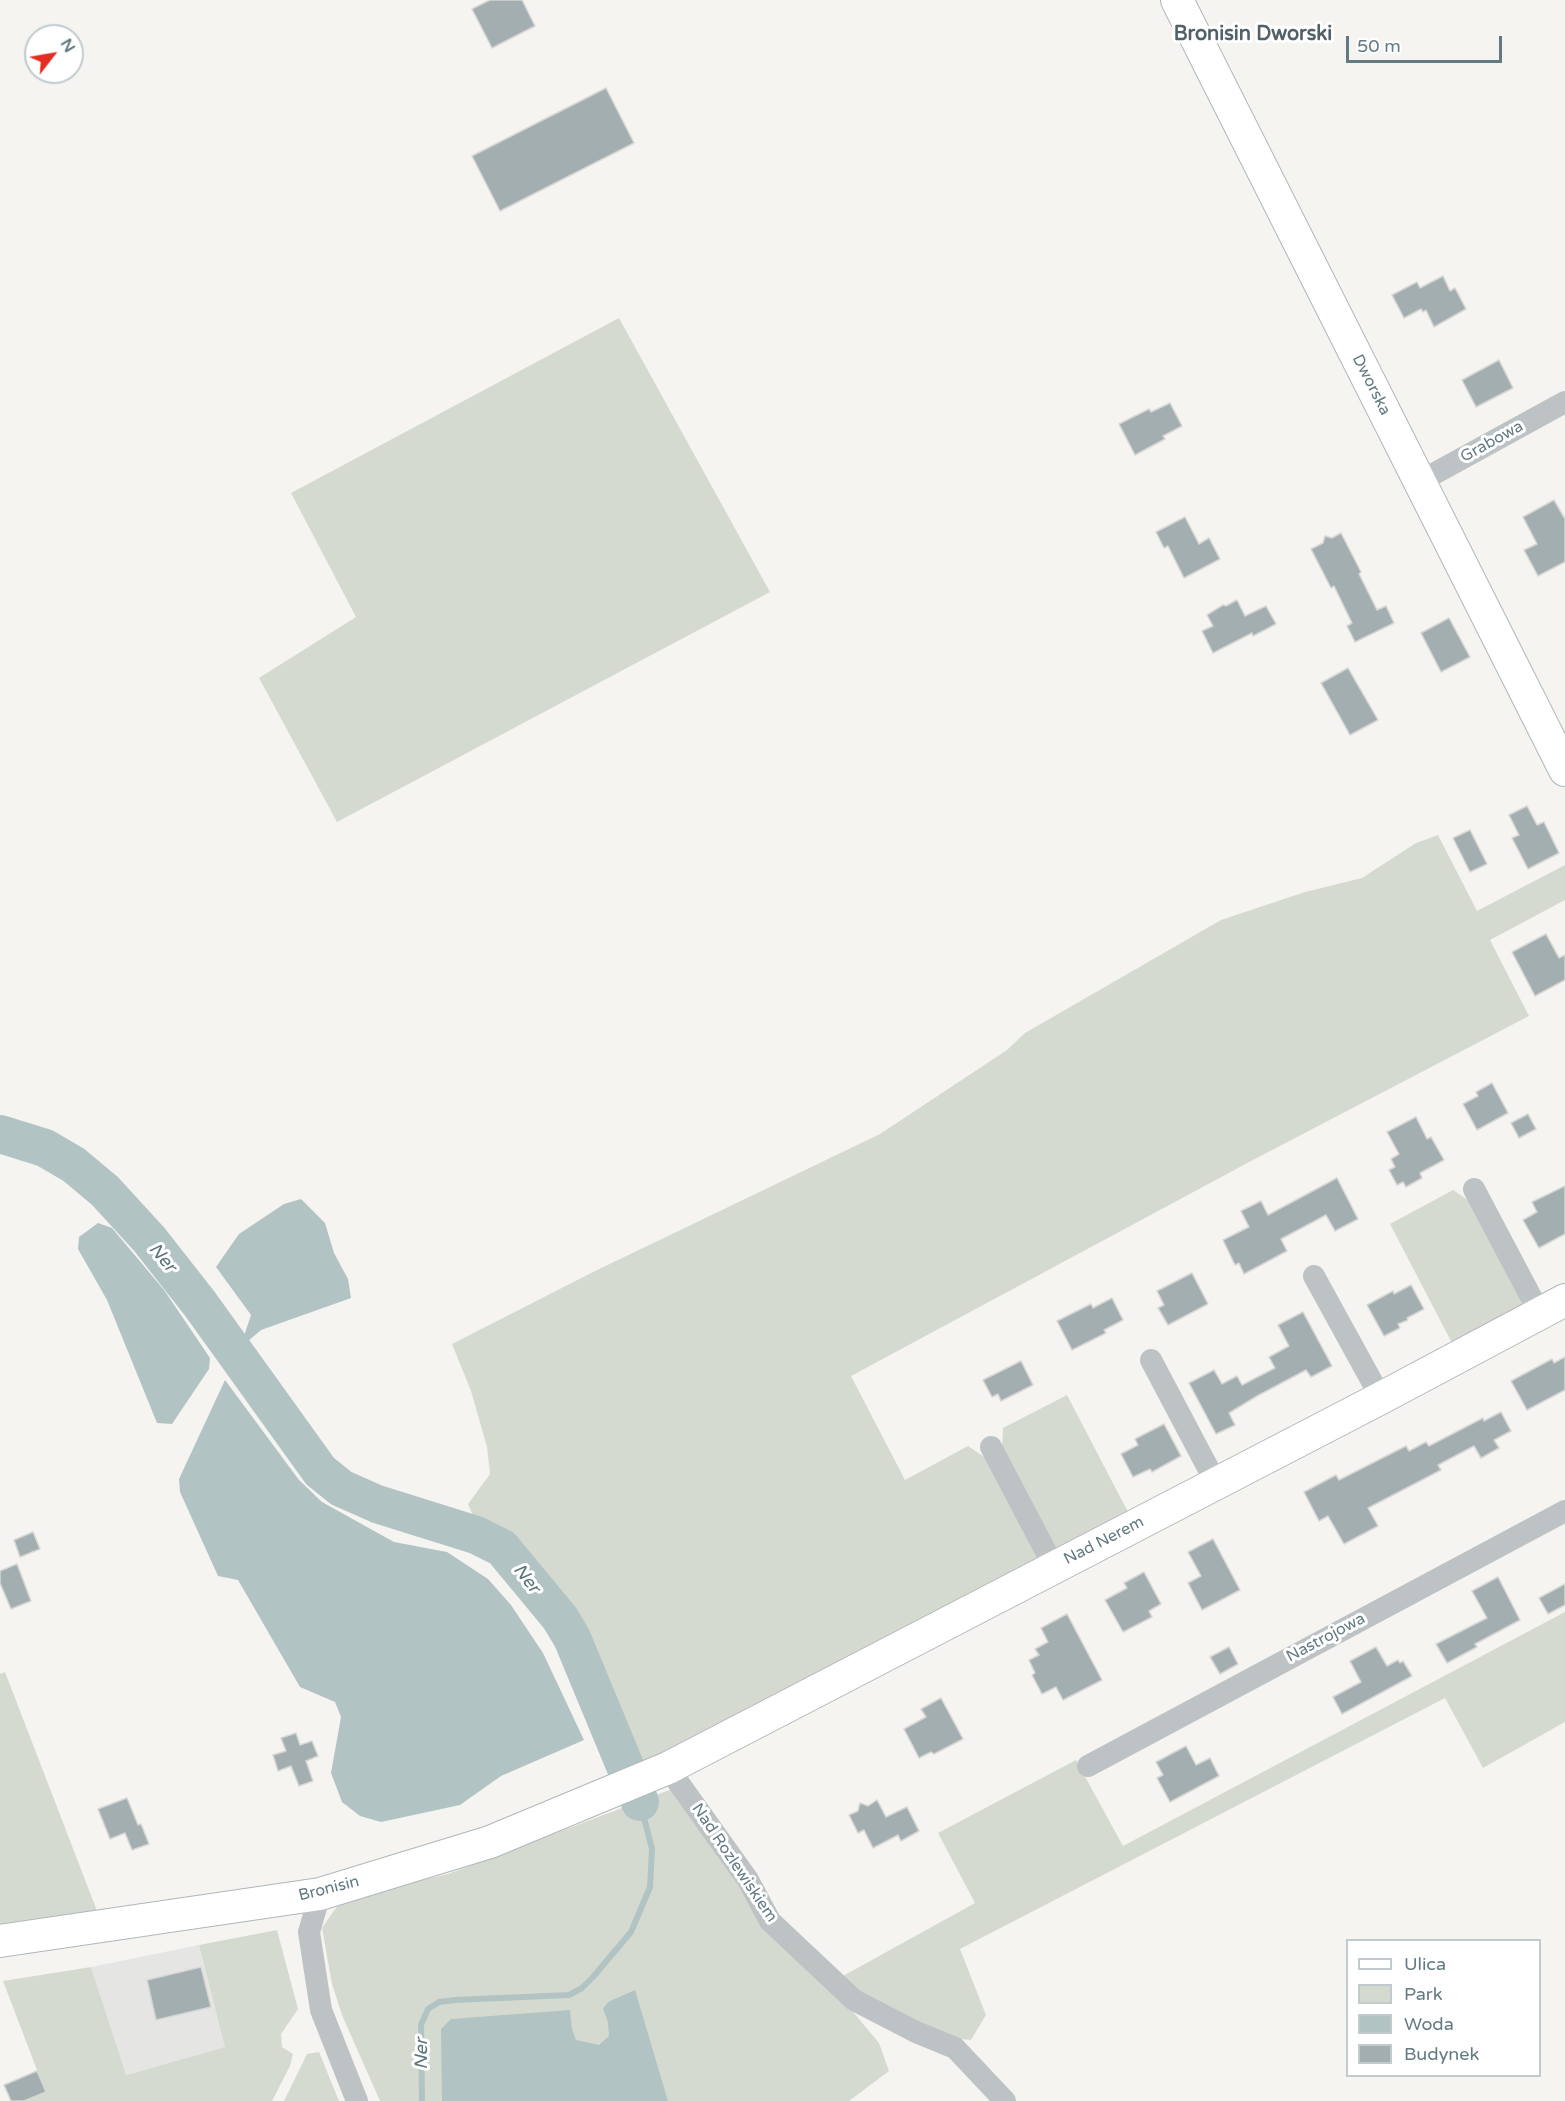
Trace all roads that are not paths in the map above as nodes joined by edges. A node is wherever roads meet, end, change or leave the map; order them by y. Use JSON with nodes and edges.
{"nodes":[{"id":1,"x":1176,"y":0,"type":"edge"},
{"id":2,"x":1565,"y":402,"type":"edge"},
{"id":3,"x":1419,"y":482,"type":"junction"},
{"id":4,"x":1562,"y":758,"type":"edge"},
{"id":5,"x":1474,"y":1189,"type":"dead end"},
{"id":6,"x":1314,"y":1276,"type":"dead end"},
{"id":7,"x":1552,"y":1307,"type":"edge"},
{"id":8,"x":1151,"y":1360,"type":"dead end"},
{"id":9,"x":1381,"y":1398,"type":"junction"},
{"id":10,"x":991,"y":1447,"type":"dead end"},
{"id":11,"x":1216,"y":1483,"type":"junction"},
{"id":12,"x":1565,"y":1511,"type":"edge"},
{"id":13,"x":1054,"y":1567,"type":"junction"},
{"id":14,"x":1088,"y":1766,"type":"dead end"},
{"id":15,"x":644,"y":1777,"type":"junction"},
{"id":16,"x":320,"y":1894,"type":"junction"},
{"id":17,"x":0,"y":1941,"type":"edge"},
{"id":18,"x":357,"y":2101,"type":"edge"},
{"id":19,"x":1005,"y":2101,"type":"edge"}],
"edges":[{"from":1,"to":3,"type":"street","name":"Dworska"},
{"from":2,"to":3,"type":"street","name":"Grabowa"},
{"from":3,"to":4,"type":"street","name":"Dworska"},
{"from":5,"to":7,"type":"street"},
{"from":6,"to":9,"type":"street"},
{"from":7,"to":9,"type":"street","name":"Nad Nerem"},
{"from":8,"to":11,"type":"street"},
{"from":9,"to":11,"type":"street","name":"Nad Nerem"},
{"from":10,"to":13,"type":"street"},
{"from":11,"to":13,"type":"street","name":"Nad Nerem"},
{"from":12,"to":14,"type":"street","name":"Nastrojowa"},
{"from":13,"to":15,"type":"street","name":"Nad Nerem"},
{"from":15,"to":16,"type":"street","name":"Bronisin"},
{"from":15,"to":19,"type":"street","name":"Nad Rozlewiskiem"},
{"from":16,"to":17,"type":"street","name":"Bronisin"},
{"from":16,"to":18,"type":"street"}]}
